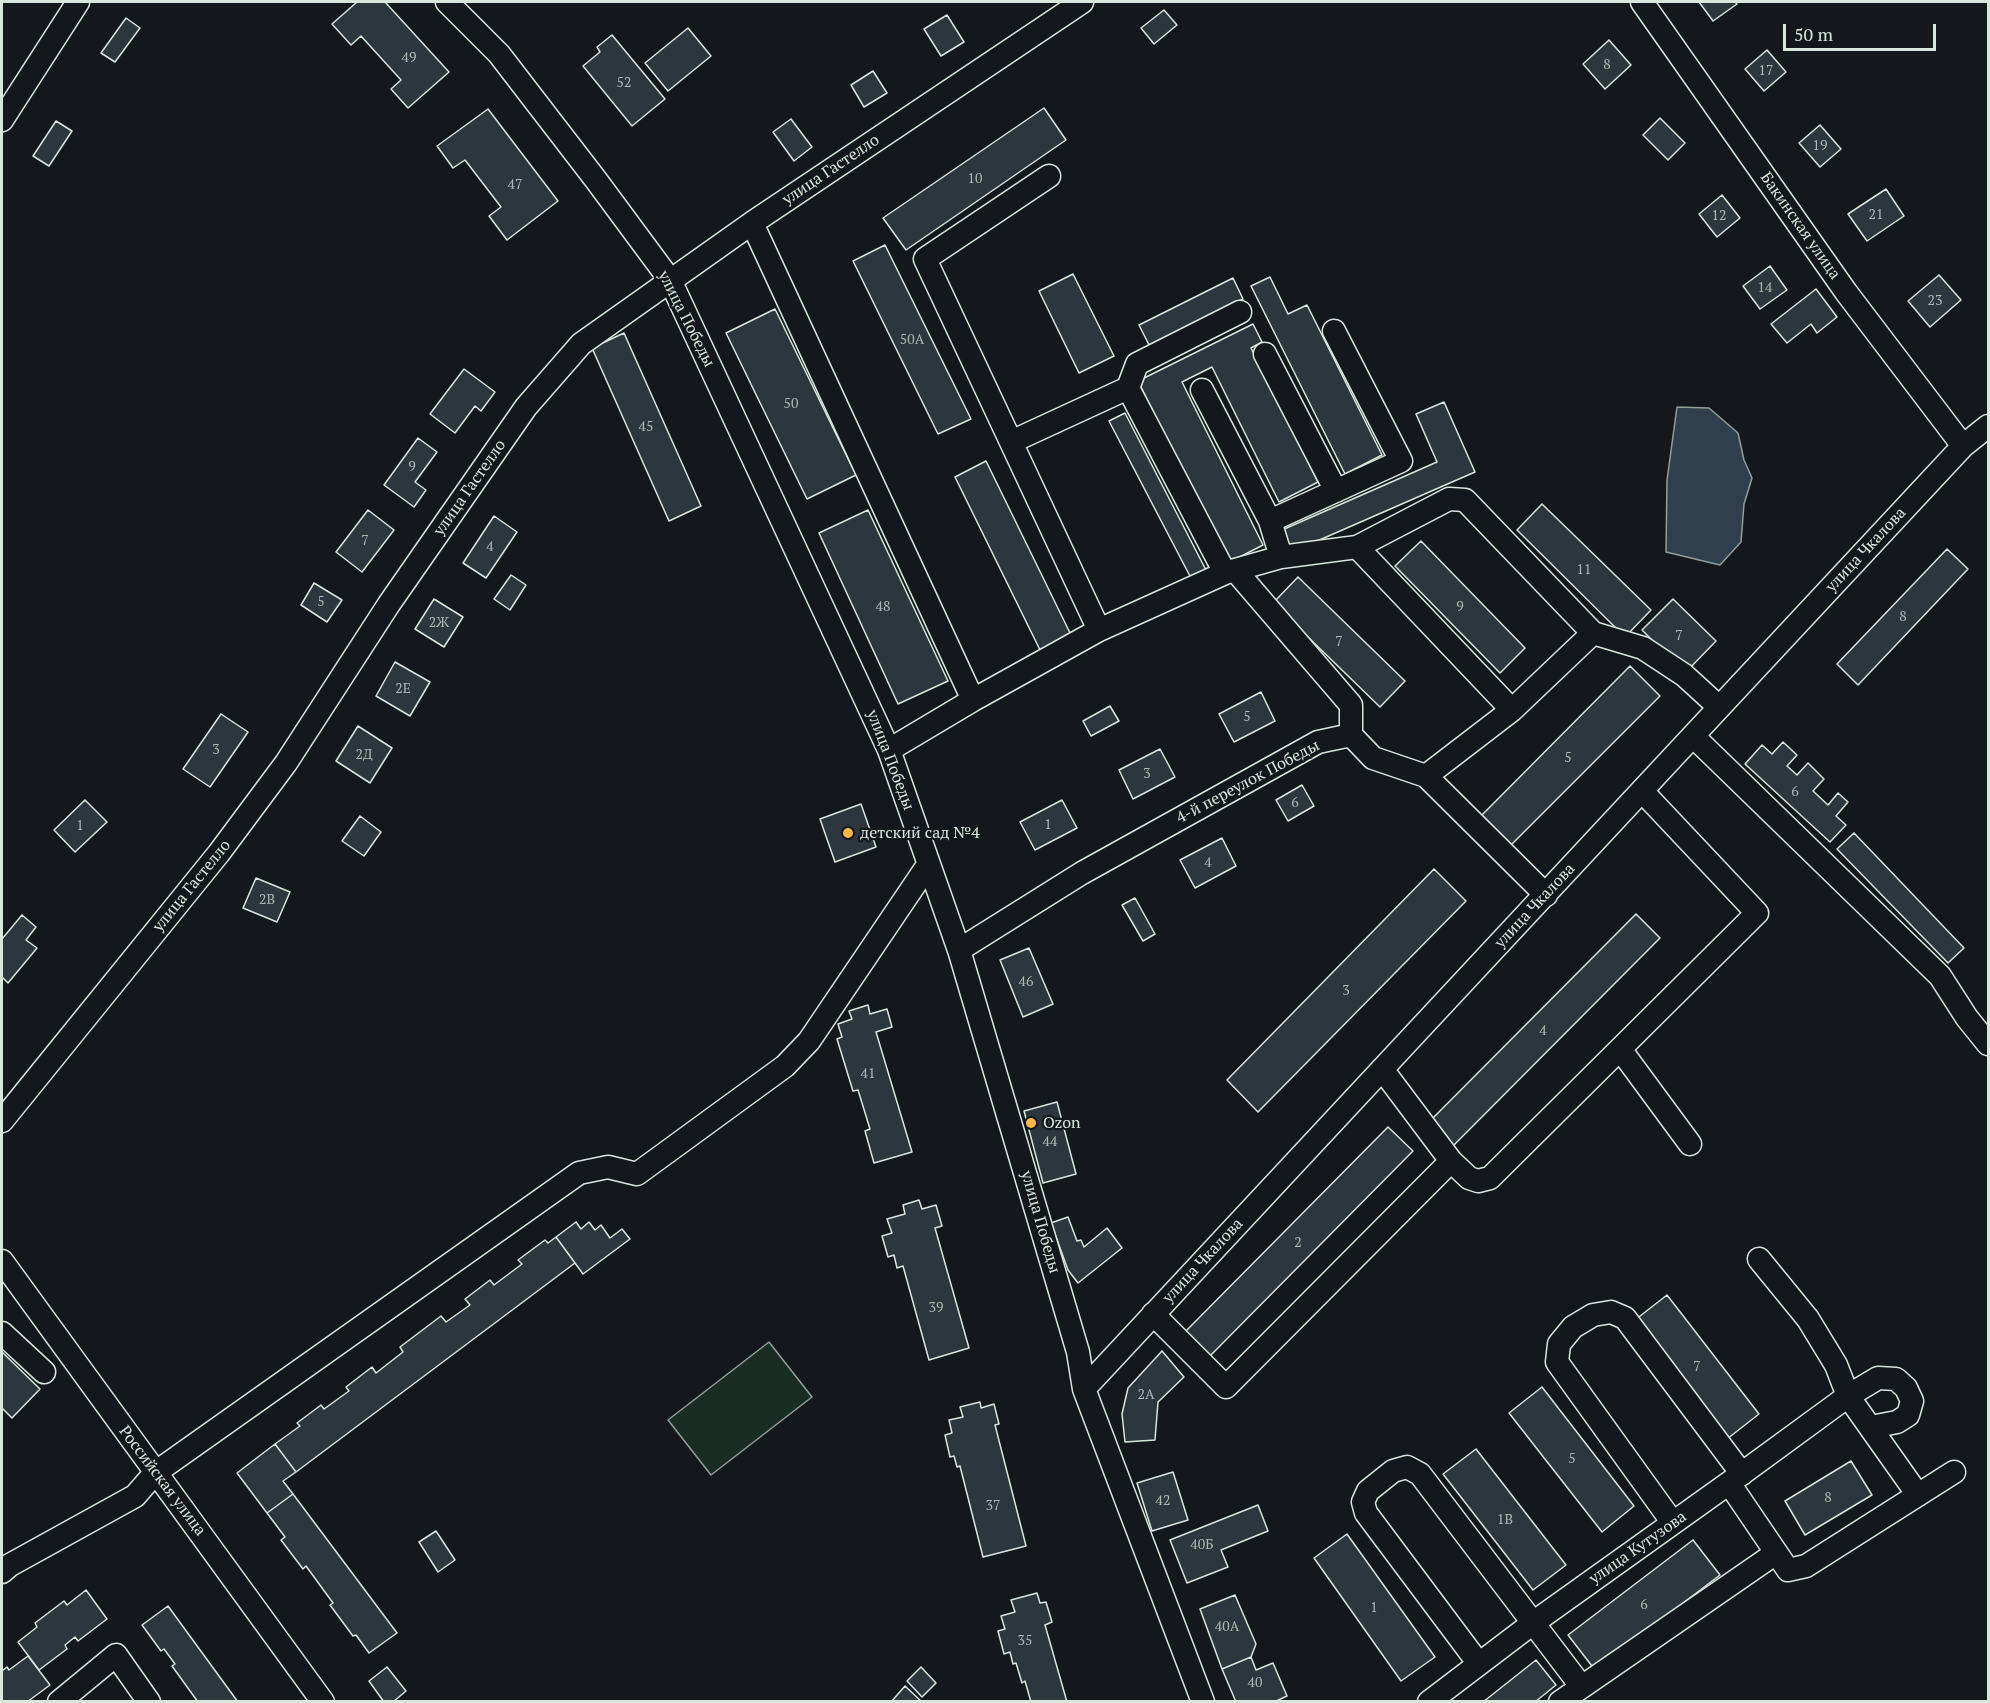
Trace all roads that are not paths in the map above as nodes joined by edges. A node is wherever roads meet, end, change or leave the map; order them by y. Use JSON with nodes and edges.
{"nodes":[{"id":1,"x":78,"y":2,"type":"edge"},
{"id":2,"x":447,"y":2,"type":"edge"},
{"id":3,"x":1082,"y":2,"type":"edge"},
{"id":4,"x":1642,"y":2,"type":"edge"},
{"id":5,"x":2,"y":120,"type":"edge"},
{"id":6,"x":1049,"y":176,"type":"dead end"},
{"id":7,"x":752,"y":223,"type":"junction"},
{"id":8,"x":670,"y":280,"type":"junction"},
{"id":9,"x":1240,"y":312,"type":"dead end"},
{"id":10,"x":1334,"y":331,"type":"dead end"},
{"id":11,"x":1265,"y":354,"type":"dead end"},
{"id":12,"x":1128,"y":388,"type":"junction"},
{"id":13,"x":1202,"y":390,"type":"dead end"},
{"id":14,"x":1989,"y":426,"type":"edge"},
{"id":15,"x":1011,"y":442,"type":"junction"},
{"id":16,"x":1963,"y":446,"type":"junction"},
{"id":17,"x":1336,"y":491,"type":"junction"},
{"id":18,"x":1270,"y":521,"type":"junction"},
{"id":19,"x":1357,"y":547,"type":"junction"},
{"id":20,"x":1281,"y":557,"type":"junction"},
{"id":21,"x":1230,"y":571,"type":"junction"},
{"id":22,"x":1099,"y":630,"type":"junction"},
{"id":23,"x":1593,"y":633,"type":"junction"},
{"id":24,"x":973,"y":700,"type":"junction"},
{"id":25,"x":1719,"y":707,"type":"junction"},
{"id":26,"x":1512,"y":711,"type":"junction"},
{"id":27,"x":1351,"y":735,"type":"junction"},
{"id":28,"x":1693,"y":736,"type":"junction"},
{"id":29,"x":889,"y":750,"type":"junction"},
{"id":30,"x":1426,"y":776,"type":"junction"},
{"id":31,"x":1642,"y":791,"type":"junction"},
{"id":32,"x":928,"y":865,"type":"junction"},
{"id":33,"x":1545,"y":895,"type":"junction"},
{"id":34,"x":959,"y":950,"type":"junction"},
{"id":35,"x":1988,"y":1044,"type":"edge"},
{"id":36,"x":1620,"y":1049,"type":"junction"},
{"id":37,"x":1382,"y":1069,"type":"junction"},
{"id":38,"x":2,"y":1121,"type":"edge"},
{"id":39,"x":1690,"y":1144,"type":"dead end"},
{"id":40,"x":1451,"y":1161,"type":"junction"},
{"id":41,"x":1759,"y":1259,"type":"dead end"},
{"id":42,"x":2,"y":1261,"type":"edge"},
{"id":43,"x":1153,"y":1314,"type":"junction"},
{"id":44,"x":2,"y":1333,"type":"edge"},
{"id":45,"x":44,"y":1372,"type":"dead end"},
{"id":46,"x":1084,"y":1389,"type":"junction"},
{"id":47,"x":1848,"y":1396,"type":"junction"},
{"id":48,"x":1871,"y":1427,"type":"junction"},
{"id":49,"x":1954,"y":1472,"type":"dead end"},
{"id":50,"x":155,"y":1473,"type":"junction"},
{"id":51,"x":1736,"y":1479,"type":"junction"},
{"id":52,"x":1918,"y":1495,"type":"junction"},
{"id":53,"x":1673,"y":1523,"type":"junction"},
{"id":54,"x":1776,"y":1553,"type":"junction"},
{"id":55,"x":2,"y":1572,"type":"edge"},
{"id":56,"x":1533,"y":1623,"type":"junction"},
{"id":57,"x":1479,"y":1664,"type":"junction"},
{"id":58,"x":1581,"y":1686,"type":"junction"},
{"id":59,"x":58,"y":1701,"type":"edge"},
{"id":60,"x":149,"y":1701,"type":"edge"},
{"id":61,"x":323,"y":1701,"type":"edge"},
{"id":62,"x":1203,"y":1701,"type":"edge"},
{"id":63,"x":1429,"y":1701,"type":"edge"},
{"id":64,"x":1560,"y":1701,"type":"edge"}],
"edges":[{"from":1,"to":5,"type":"street"},
{"from":2,"to":8,"type":"street","name":"улица Победы"},
{"from":3,"to":7,"type":"street","name":"улица Гастелло"},
{"from":4,"to":16,"type":"street","name":"Бакинская улица"},
{"from":6,"to":15,"type":"street"},
{"from":7,"to":8,"type":"street","name":"улица Гастелло"},
{"from":7,"to":24,"type":"street"},
{"from":8,"to":29,"type":"street","name":"улица Победы"},
{"from":8,"to":38,"type":"street","name":"улица Гастелло"},
{"from":9,"to":12,"type":"street"},
{"from":10,"to":17,"type":"street"},
{"from":11,"to":17,"type":"street"},
{"from":12,"to":15,"type":"street"},
{"from":12,"to":21,"type":"street"},
{"from":13,"to":18,"type":"street"},
{"from":14,"to":16,"type":"street","name":"улица Чкалова"},
{"from":15,"to":22,"type":"street"},
{"from":16,"to":25,"type":"street","name":"улица Чкалова"},
{"from":17,"to":18,"type":"street"},
{"from":18,"to":20,"type":"street"},
{"from":19,"to":20,"type":"street"},
{"from":19,"to":23,"type":"street"},
{"from":19,"to":26,"type":"street"},
{"from":20,"to":21,"type":"street"},
{"from":21,"to":22,"type":"street"},
{"from":21,"to":27,"type":"street"},
{"from":22,"to":24,"type":"street"},
{"from":23,"to":25,"type":"street"},
{"from":23,"to":26,"type":"street"},
{"from":24,"to":29,"type":"street"},
{"from":25,"to":28,"type":"street","name":"улица Чкалова"},
{"from":26,"to":30,"type":"street"},
{"from":27,"to":30,"type":"street"},
{"from":27,"to":34,"type":"street","name":"4-й переулок Победы"},
{"from":28,"to":31,"type":"street","name":"улица Чкалова"},
{"from":28,"to":35,"type":"street"},
{"from":29,"to":32,"type":"street","name":"улица Победы"},
{"from":30,"to":33,"type":"street"},
{"from":31,"to":33,"type":"street","name":"улица Чкалова"},
{"from":31,"to":36,"type":"street"},
{"from":32,"to":34,"type":"street","name":"улица Победы"},
{"from":32,"to":50,"type":"street"},
{"from":33,"to":37,"type":"street","name":"улица Чкалова"},
{"from":34,"to":46,"type":"street","name":"улица Победы"},
{"from":36,"to":39,"type":"street"},
{"from":36,"to":40,"type":"street"},
{"from":37,"to":40,"type":"street"},
{"from":37,"to":43,"type":"street","name":"улица Чкалова"},
{"from":40,"to":43,"type":"street"},
{"from":41,"to":47,"type":"street"},
{"from":42,"to":50,"type":"street","name":"Российская улица"},
{"from":43,"to":46,"type":"street","name":"улица Чкалова"},
{"from":44,"to":45,"type":"street"},
{"from":46,"to":62,"type":"street","name":"улица Победы"},
{"from":47,"to":48,"type":"street"},
{"from":47,"to":48,"type":"street"},
{"from":47,"to":51,"type":"street","name":"улица Кутузова"},
{"from":48,"to":52,"type":"street"},
{"from":49,"to":52,"type":"street"},
{"from":50,"to":55,"type":"street"},
{"from":50,"to":61,"type":"street","name":"Российская улица"},
{"from":51,"to":53,"type":"street","name":"улица Кутузова"},
{"from":51,"to":53,"type":"street"},
{"from":51,"to":54,"type":"street"},
{"from":52,"to":54,"type":"street"},
{"from":53,"to":56,"type":"street","name":"улица Кутузова"},
{"from":54,"to":58,"type":"street"},
{"from":56,"to":57,"type":"street","name":"улица Кутузова"},
{"from":56,"to":57,"type":"street"},
{"from":56,"to":58,"type":"street"},
{"from":57,"to":63,"type":"street","name":"улица Кутузова"},
{"from":58,"to":64,"type":"street"},
{"from":59,"to":60,"type":"street"}]}
